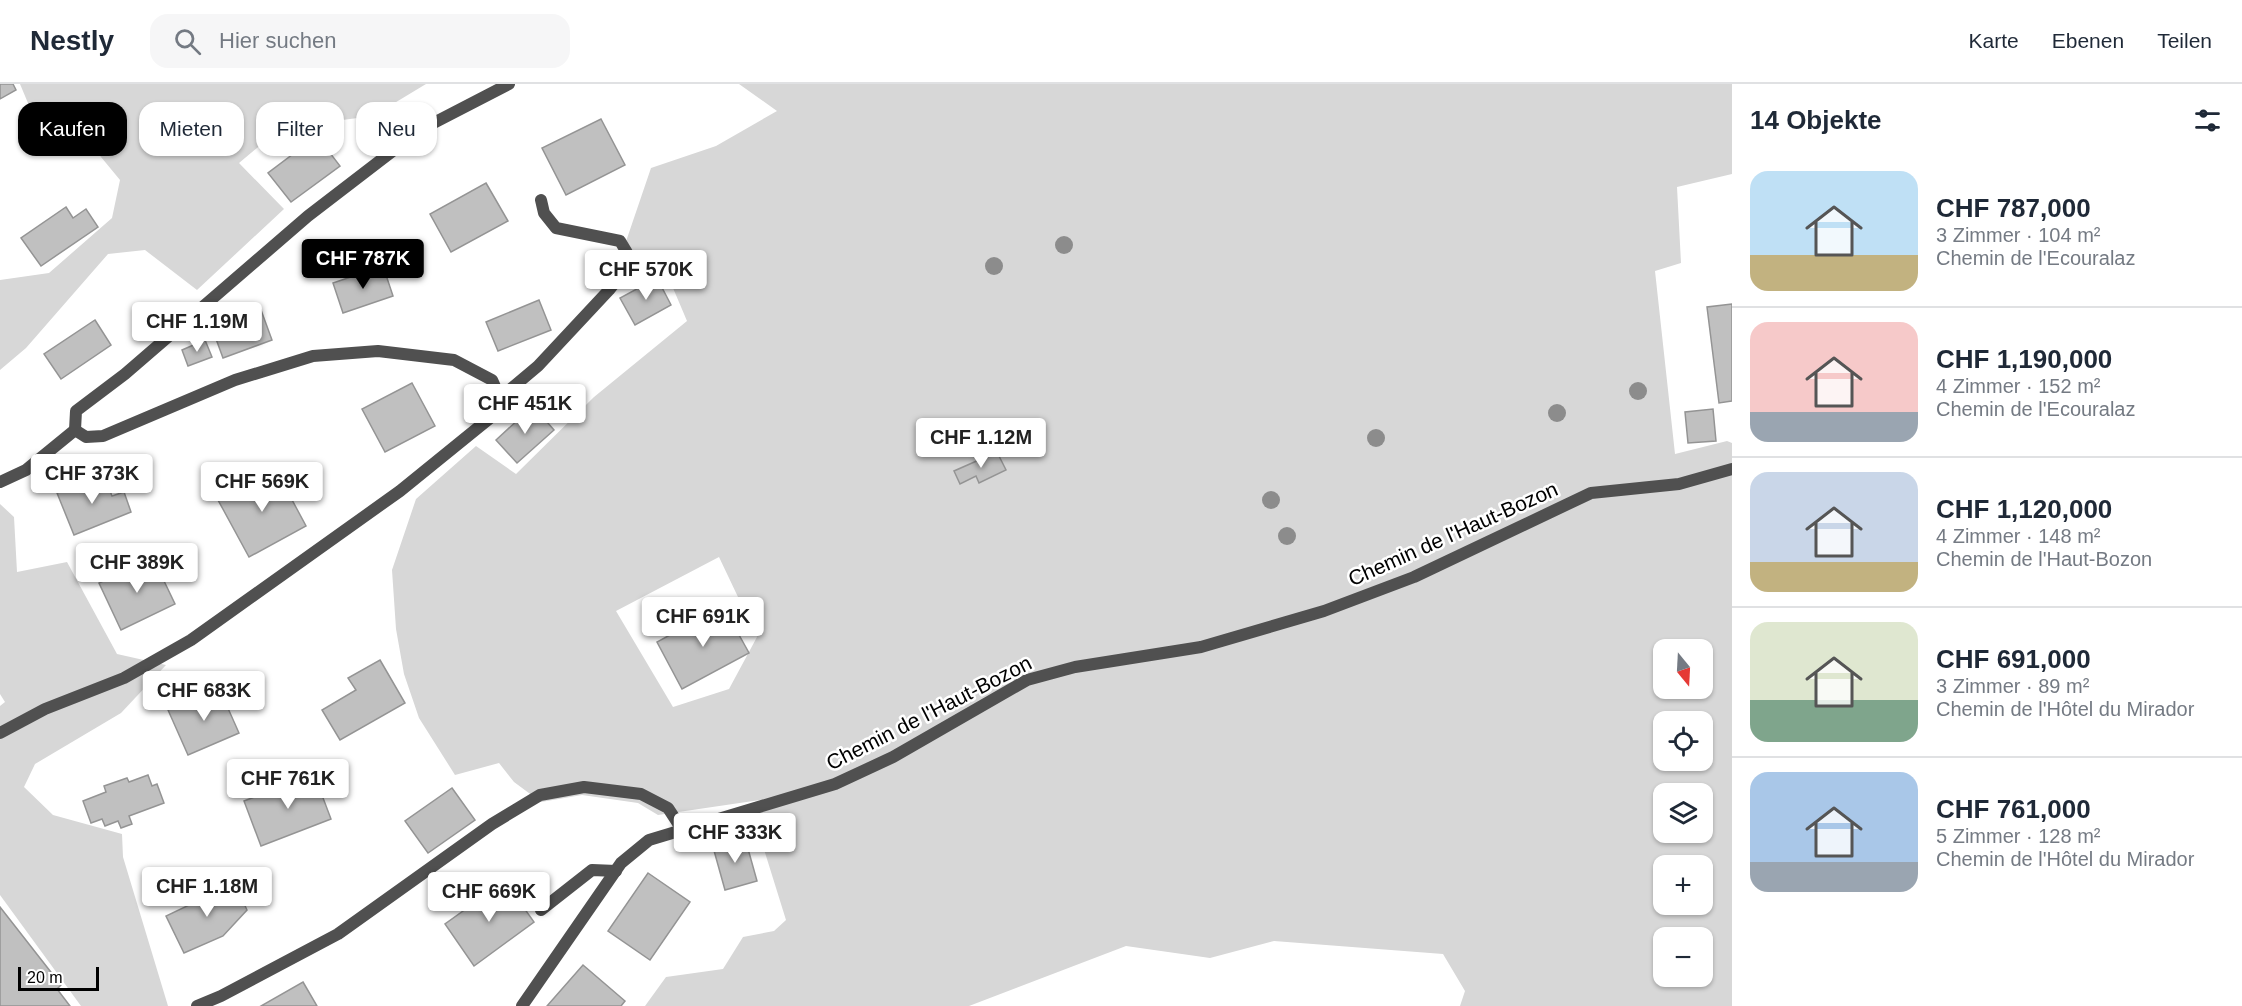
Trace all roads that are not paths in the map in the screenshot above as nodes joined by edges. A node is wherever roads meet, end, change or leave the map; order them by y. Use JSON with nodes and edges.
{"nodes":[{"id":1,"x":509,"y":84,"type":"edge"},
{"id":2,"x":541,"y":200,"type":"dead end"},
{"id":3,"x":500,"y":398,"type":"junction"},
{"id":4,"x":75,"y":430,"type":"junction"},
{"id":5,"x":1732,"y":469,"type":"edge"},
{"id":6,"x":0,"y":482,"type":"edge"},
{"id":7,"x":0,"y":733,"type":"edge"},
{"id":8,"x":683,"y":831,"type":"junction"},
{"id":9,"x":615,"y":871,"type":"junction"},
{"id":10,"x":541,"y":910,"type":"dead end"},
{"id":11,"x":197,"y":1006,"type":"edge"},
{"id":12,"x":522,"y":1006,"type":"edge"}],
"edges":[{"from":1,"to":4,"type":"street"},
{"from":2,"to":3,"type":"street"},
{"from":3,"to":4,"type":"street"},
{"from":3,"to":7,"type":"street"},
{"from":4,"to":6,"type":"street"},
{"from":5,"to":8,"type":"street","name":"Chemin de l'Haut-Bozon"},
{"from":8,"to":9,"type":"street","name":"Chemin de l'Haut-Bozon"},
{"from":8,"to":11,"type":"street"},
{"from":9,"to":10,"type":"street"},
{"from":9,"to":12,"type":"street","name":"Chemin de l'Haut-Bozon"}]}
